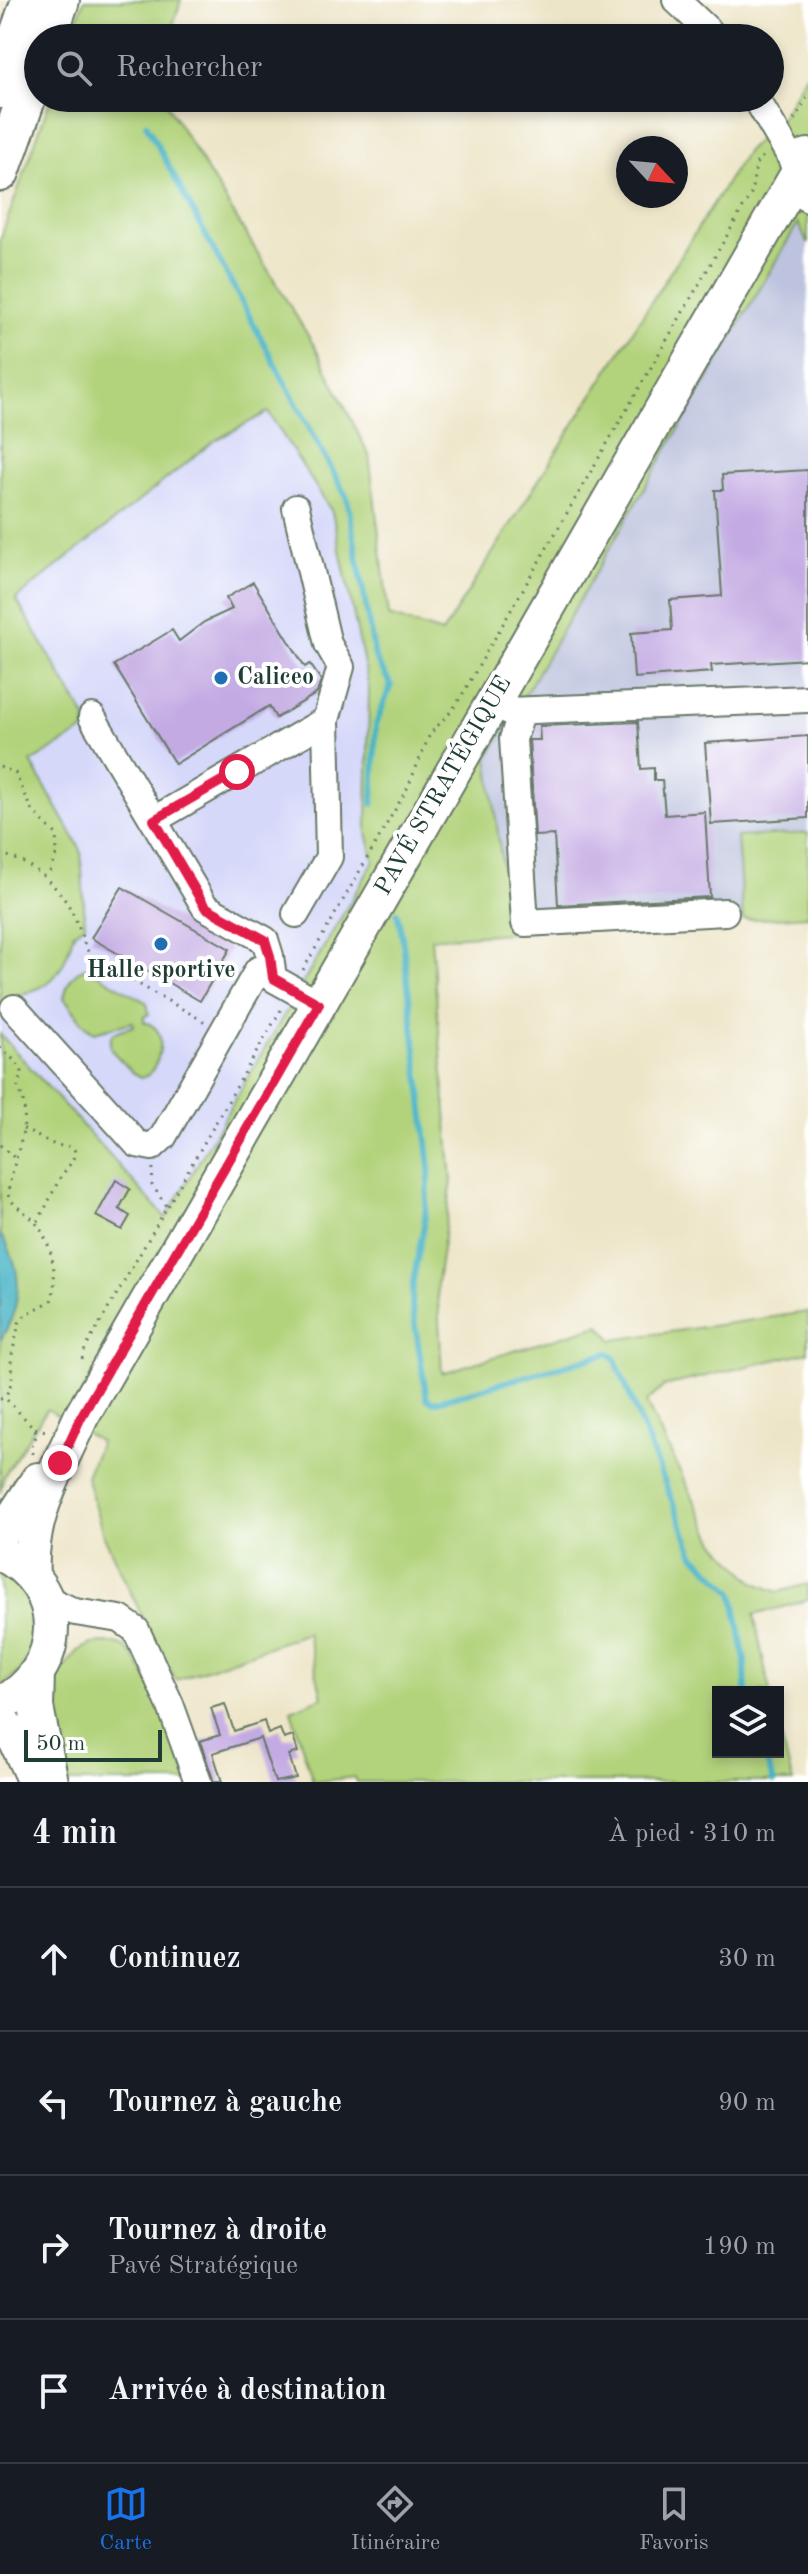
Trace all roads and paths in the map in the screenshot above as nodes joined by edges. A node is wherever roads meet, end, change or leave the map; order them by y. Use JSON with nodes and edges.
{"nodes":[{"id":1,"x":31,"y":0,"type":"edge"},
{"id":2,"x":60,"y":0,"type":"edge"},
{"id":3,"x":676,"y":0,"type":"edge"},
{"id":4,"x":52,"y":24,"type":"edge"},
{"id":5,"x":701,"y":24,"type":"edge"},
{"id":6,"x":0,"y":89,"type":"edge"},
{"id":7,"x":808,"y":96,"type":"edge"},
{"id":8,"x":24,"y":104,"type":"edge"},
{"id":9,"x":764,"y":112,"type":"edge"},
{"id":10,"x":797,"y":166,"type":"edge"},
{"id":11,"x":0,"y":172,"type":"edge"},
{"id":12,"x":296,"y":508,"type":"dead end"},
{"id":13,"x":808,"y":699,"type":"edge"},
{"id":14,"x":506,"y":708,"type":"junction"},
{"id":15,"x":92,"y":717,"type":"dead end"},
{"id":16,"x":326,"y":720,"type":"junction"},
{"id":17,"x":0,"y":767,"type":"edge"},
{"id":18,"x":154,"y":820,"type":"junction"},
{"id":19,"x":0,"y":854,"type":"edge"},
{"id":20,"x":47,"y":878,"type":"junction"},
{"id":21,"x":725,"y":912,"type":"dead end"},
{"id":22,"x":296,"y":914,"type":"dead end"},
{"id":23,"x":295,"y":990,"type":"junction"},
{"id":24,"x":14,"y":1008,"type":"dead end"},
{"id":25,"x":223,"y":1032,"type":"junction"},
{"id":26,"x":0,"y":1047,"type":"edge"},
{"id":27,"x":23,"y":1129,"type":"junction"},
{"id":28,"x":0,"y":1145,"type":"edge"},
{"id":29,"x":152,"y":1147,"type":"junction"},
{"id":30,"x":17,"y":1160,"type":"junction"},
{"id":31,"x":8,"y":1195,"type":"junction"},
{"id":32,"x":0,"y":1197,"type":"edge"},
{"id":33,"x":167,"y":1207,"type":"junction"},
{"id":34,"x":36,"y":1223,"type":"junction"},
{"id":35,"x":82,"y":1359,"type":"dead end"},
{"id":36,"x":2,"y":1398,"type":"edge"},
{"id":37,"x":53,"y":1436,"type":"junction"},
{"id":38,"x":0,"y":1533,"type":"edge"},
{"id":39,"x":0,"y":1553,"type":"edge"},
{"id":40,"x":39,"y":1587,"type":"junction"},
{"id":41,"x":140,"y":1637,"type":"junction"},
{"id":42,"x":43,"y":1661,"type":"junction"},
{"id":43,"x":0,"y":1704,"type":"edge"},
{"id":44,"x":0,"y":1719,"type":"edge"},
{"id":45,"x":35,"y":1782,"type":"edge"},
{"id":46,"x":51,"y":1782,"type":"edge"},
{"id":47,"x":198,"y":1782,"type":"edge"}],
"edges":[{"from":1,"to":6,"type":"highway"},
{"from":2,"to":4,"type":"highway"},
{"from":3,"to":5,"type":"street"},
{"from":7,"to":10,"type":"path"},
{"from":8,"to":11,"type":"highway"},
{"from":9,"to":10,"type":"street"},
{"from":10,"to":14,"type":"main road","name":"PAVÉ STRATÉGIQUE"},
{"from":10,"to":23,"type":"path"},
{"from":12,"to":16,"type":"street"},
{"from":13,"to":14,"type":"street"},
{"from":14,"to":21,"type":"street"},
{"from":14,"to":23,"type":"main road","name":"PAVÉ STRATÉGIQUE"},
{"from":15,"to":18,"type":"street"},
{"from":16,"to":18,"type":"street"},
{"from":16,"to":22,"type":"street"},
{"from":17,"to":20,"type":"path"},
{"from":18,"to":23,"type":"street"},
{"from":19,"to":20,"type":"path"},
{"from":20,"to":25,"type":"path"},
{"from":23,"to":25,"type":"street"},
{"from":23,"to":33,"type":"path"},
{"from":23,"to":37,"type":"main road","name":"PAVÉ STRATÉGIQUE"},
{"from":24,"to":29,"type":"street"},
{"from":25,"to":29,"type":"street"},
{"from":26,"to":27,"type":"path"},
{"from":27,"to":30,"type":"path"},
{"from":27,"to":34,"type":"path"},
{"from":28,"to":30,"type":"path"},
{"from":29,"to":33,"type":"path"},
{"from":30,"to":31,"type":"path"},
{"from":31,"to":32,"type":"path"},
{"from":31,"to":34,"type":"path"},
{"from":33,"to":35,"type":"path"},
{"from":34,"to":36,"type":"path"},
{"from":36,"to":37,"type":"path"},
{"from":37,"to":38,"type":"main road","name":"PAVÉ STRATÉGIQUE"},
{"from":37,"to":40,"type":"main road","name":"PAVÉ STRATÉGIQUE"},
{"from":39,"to":40,"type":"main road"},
{"from":40,"to":41,"type":"street"},
{"from":40,"to":42,"type":"main road","name":"PAVÉ STRATÉGIQUE"},
{"from":41,"to":42,"type":"street"},
{"from":41,"to":47,"type":"street"},
{"from":42,"to":43,"type":"main road"},
{"from":42,"to":46,"type":"main road","name":"PAVÉ STRATÉGIQUE"},
{"from":44,"to":45,"type":"main road"}]}
